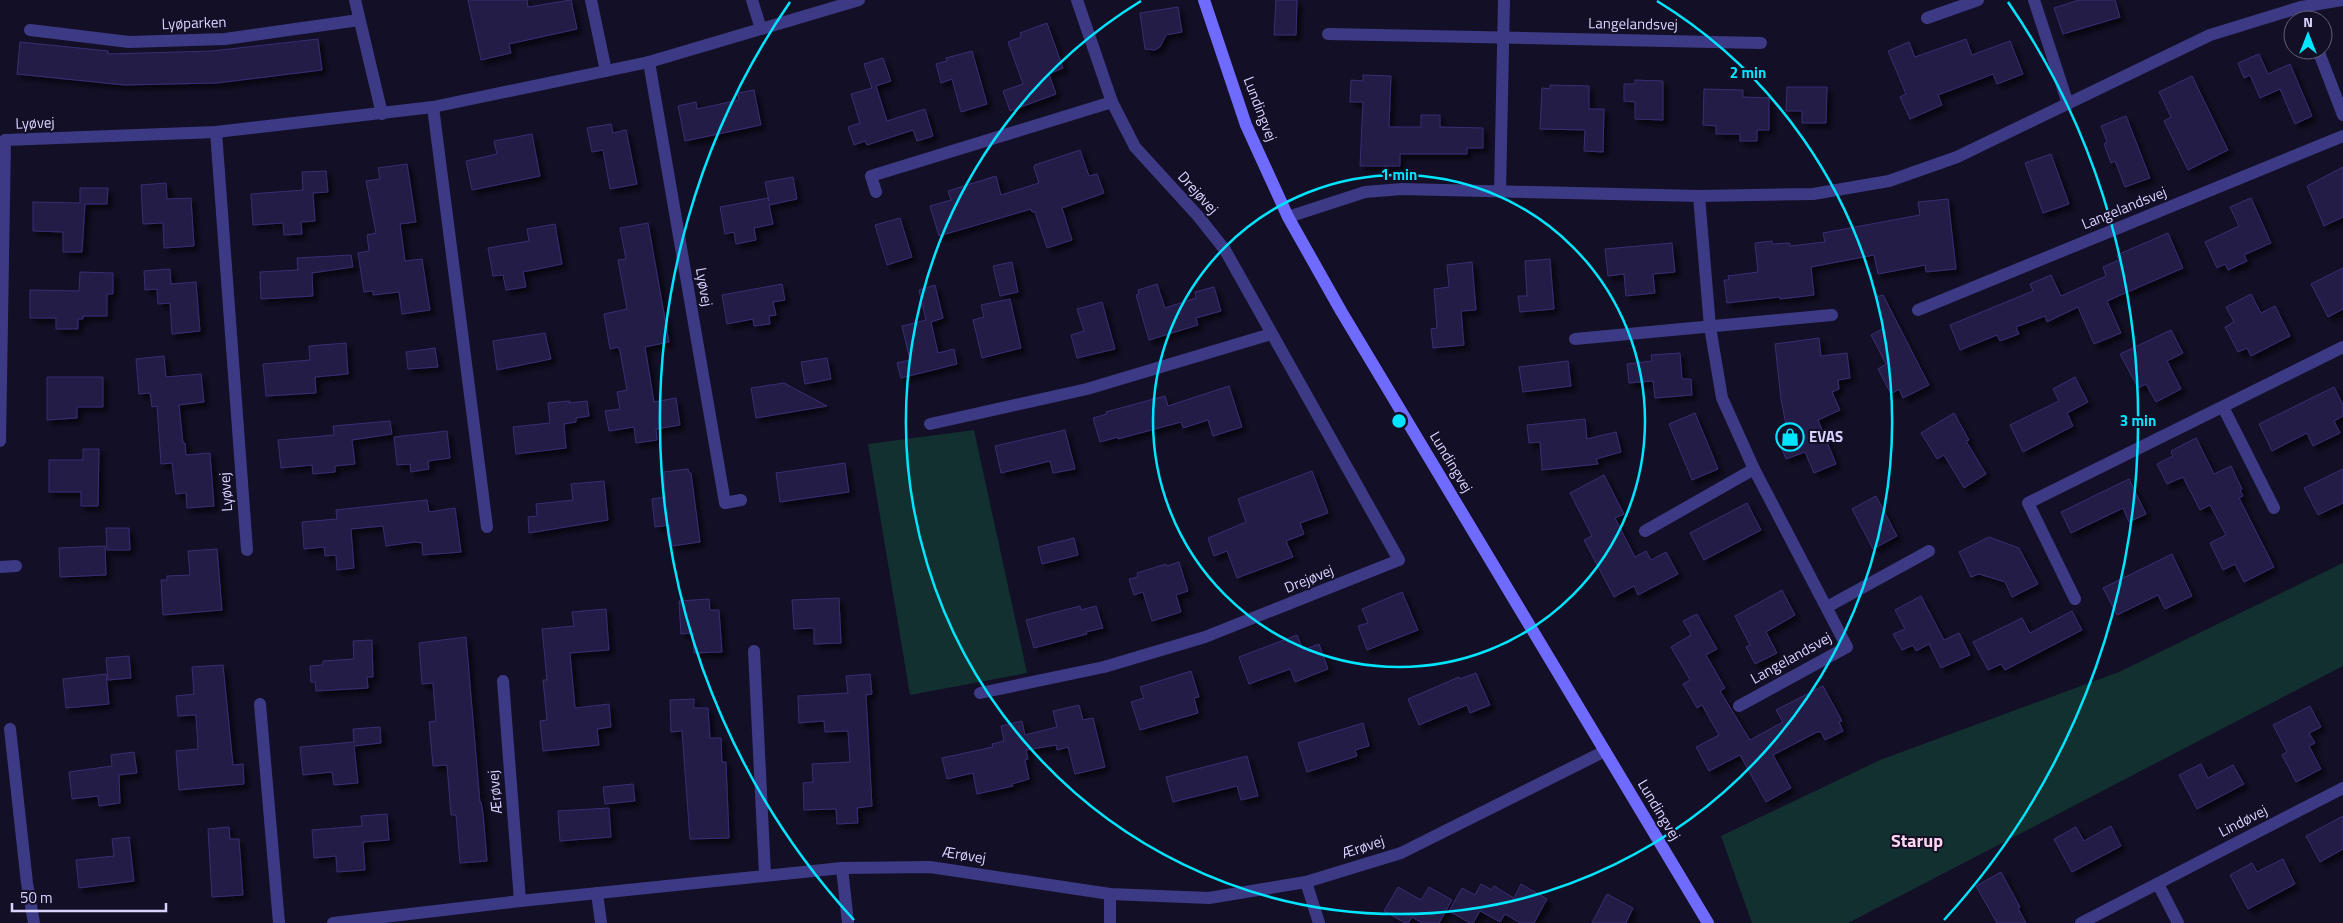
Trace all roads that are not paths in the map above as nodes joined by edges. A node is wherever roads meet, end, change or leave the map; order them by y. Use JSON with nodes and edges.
{"nodes":[{"id":1,"x":355,"y":0,"type":"edge"},
{"id":2,"x":591,"y":0,"type":"edge"},
{"id":3,"x":752,"y":0,"type":"edge"},
{"id":4,"x":859,"y":0,"type":"edge"},
{"id":5,"x":1077,"y":0,"type":"edge"},
{"id":6,"x":1204,"y":0,"type":"edge"},
{"id":7,"x":1504,"y":0,"type":"edge"},
{"id":8,"x":1978,"y":0,"type":"edge"},
{"id":9,"x":2034,"y":0,"type":"edge"},
{"id":10,"x":2343,"y":0,"type":"edge"},
{"id":11,"x":2301,"y":7,"type":"junction"},
{"id":12,"x":2302,"y":10,"type":"edge"},
{"id":13,"x":1927,"y":18,"type":"dead end"},
{"id":14,"x":359,"y":20,"type":"junction"},
{"id":15,"x":760,"y":29,"type":"junction"},
{"id":16,"x":30,"y":30,"type":"dead end"},
{"id":17,"x":1328,"y":34,"type":"dead end"},
{"id":18,"x":1504,"y":38,"type":"junction"},
{"id":19,"x":1761,"y":43,"type":"dead end"},
{"id":20,"x":2322,"y":60,"type":"edge"},
{"id":21,"x":649,"y":62,"type":"junction"},
{"id":22,"x":606,"y":71,"type":"junction"},
{"id":23,"x":1112,"y":102,"type":"junction"},
{"id":24,"x":2068,"y":104,"type":"junction"},
{"id":25,"x":433,"y":108,"type":"junction"},
{"id":26,"x":382,"y":114,"type":"junction"},
{"id":27,"x":2343,"y":115,"type":"edge"},
{"id":28,"x":216,"y":132,"type":"junction"},
{"id":29,"x":2343,"y":136,"type":"edge"},
{"id":30,"x":876,"y":192,"type":"dead end"},
{"id":31,"x":1500,"y":192,"type":"junction"},
{"id":32,"x":1699,"y":196,"type":"junction"},
{"id":33,"x":1288,"y":217,"type":"junction"},
{"id":34,"x":1918,"y":310,"type":"dead end"},
{"id":35,"x":1832,"y":315,"type":"dead end"},
{"id":36,"x":1710,"y":327,"type":"junction"},
{"id":37,"x":1271,"y":334,"type":"junction"},
{"id":38,"x":1574,"y":339,"type":"dead end"},
{"id":39,"x":2343,"y":347,"type":"edge"},
{"id":40,"x":2223,"y":407,"type":"junction"},
{"id":41,"x":930,"y":424,"type":"dead end"},
{"id":42,"x":0,"y":441,"type":"edge"},
{"id":43,"x":1754,"y":469,"type":"junction"},
{"id":44,"x":741,"y":500,"type":"dead end"},
{"id":45,"x":2274,"y":508,"type":"dead end"},
{"id":46,"x":487,"y":527,"type":"dead end"},
{"id":47,"x":1646,"y":531,"type":"dead end"},
{"id":48,"x":247,"y":550,"type":"dead end"},
{"id":49,"x":1930,"y":551,"type":"dead end"},
{"id":50,"x":16,"y":566,"type":"dead end"},
{"id":51,"x":0,"y":567,"type":"edge"},
{"id":52,"x":2075,"y":599,"type":"dead end"},
{"id":53,"x":1826,"y":607,"type":"junction"},
{"id":54,"x":754,"y":651,"type":"dead end"},
{"id":55,"x":503,"y":681,"type":"dead end"},
{"id":56,"x":980,"y":693,"type":"dead end"},
{"id":57,"x":260,"y":704,"type":"dead end"},
{"id":58,"x":1738,"y":706,"type":"dead end"},
{"id":59,"x":10,"y":729,"type":"dead end"},
{"id":60,"x":1605,"y":751,"type":"junction"},
{"id":61,"x":2343,"y":788,"type":"edge"},
{"id":62,"x":842,"y":868,"type":"junction"},
{"id":63,"x":765,"y":874,"type":"junction"},
{"id":64,"x":1306,"y":882,"type":"junction"},
{"id":65,"x":2158,"y":884,"type":"junction"},
{"id":66,"x":597,"y":893,"type":"junction"},
{"id":67,"x":1110,"y":894,"type":"junction"},
{"id":68,"x":520,"y":901,"type":"junction"},
{"id":69,"x":34,"y":923,"type":"edge"},
{"id":70,"x":279,"y":923,"type":"edge"},
{"id":71,"x":340,"y":923,"type":"edge"},
{"id":72,"x":602,"y":923,"type":"edge"},
{"id":73,"x":848,"y":923,"type":"edge"},
{"id":74,"x":1110,"y":923,"type":"edge"},
{"id":75,"x":1319,"y":923,"type":"edge"},
{"id":76,"x":1708,"y":923,"type":"edge"},
{"id":77,"x":2081,"y":923,"type":"edge"},
{"id":78,"x":2178,"y":923,"type":"edge"}],
"edges":[{"from":1,"to":14,"type":"street"},
{"from":2,"to":22,"type":"street"},
{"from":3,"to":15,"type":"street"},
{"from":4,"to":15,"type":"street","name":"Lyøvej"},
{"from":5,"to":23,"type":"street","name":"Drejøvej"},
{"from":6,"to":33,"type":"street","name":"Lundingvej"},
{"from":7,"to":18,"type":"street"},
{"from":8,"to":13,"type":"street"},
{"from":9,"to":24,"type":"street"},
{"from":10,"to":11,"type":"street"},
{"from":11,"to":12,"type":"street"},
{"from":11,"to":24,"type":"street"},
{"from":14,"to":16,"type":"street","name":"Lyøparken"},
{"from":14,"to":26,"type":"street"},
{"from":15,"to":21,"type":"street","name":"Lyøvej"},
{"from":17,"to":18,"type":"street","name":"Langelandsvej"},
{"from":18,"to":19,"type":"street","name":"Langelandsvej"},
{"from":18,"to":31,"type":"street"},
{"from":20,"to":27,"type":"street"},
{"from":21,"to":22,"type":"street","name":"Lyøvej"},
{"from":21,"to":44,"type":"street","name":"Lyøvej"},
{"from":22,"to":25,"type":"street","name":"Lyøvej"},
{"from":23,"to":30,"type":"street"},
{"from":23,"to":37,"type":"street","name":"Drejøvej"},
{"from":24,"to":32,"type":"street"},
{"from":25,"to":26,"type":"street","name":"Lyøvej"},
{"from":25,"to":46,"type":"street"},
{"from":26,"to":28,"type":"street","name":"Lyøvej"},
{"from":28,"to":42,"type":"street","name":"Lyøvej"},
{"from":28,"to":48,"type":"street","name":"Lyøvej"},
{"from":29,"to":34,"type":"street","name":"Langelandsvej"},
{"from":31,"to":32,"type":"street"},
{"from":31,"to":33,"type":"street"},
{"from":32,"to":36,"type":"street","name":"Langelandsvej"},
{"from":33,"to":60,"type":"street","name":"Lundingvej"},
{"from":35,"to":36,"type":"street"},
{"from":36,"to":38,"type":"street"},
{"from":36,"to":43,"type":"street","name":"Langelandsvej"},
{"from":37,"to":41,"type":"street"},
{"from":37,"to":56,"type":"street","name":"Drejøvej"},
{"from":39,"to":40,"type":"street"},
{"from":40,"to":45,"type":"street"},
{"from":40,"to":52,"type":"street"},
{"from":43,"to":47,"type":"street"},
{"from":43,"to":53,"type":"street","name":"Langelandsvej"},
{"from":49,"to":53,"type":"street","name":"Langelandsvej"},
{"from":50,"to":51,"type":"street"},
{"from":53,"to":58,"type":"street","name":"Langelandsvej"},
{"from":54,"to":63,"type":"street"},
{"from":55,"to":68,"type":"street","name":"Ærøvej"},
{"from":57,"to":70,"type":"street"},
{"from":59,"to":69,"type":"street"},
{"from":60,"to":64,"type":"street","name":"Ærøvej"},
{"from":60,"to":76,"type":"street","name":"Lundingvej"},
{"from":61,"to":65,"type":"street","name":"Lindøvej"},
{"from":62,"to":63,"type":"street","name":"Ærøvej"},
{"from":62,"to":67,"type":"street","name":"Ærøvej"},
{"from":62,"to":73,"type":"street"},
{"from":63,"to":66,"type":"street","name":"Ærøvej"},
{"from":64,"to":67,"type":"street","name":"Ærøvej"},
{"from":64,"to":75,"type":"street"},
{"from":65,"to":77,"type":"street","name":"Lindøvej"},
{"from":65,"to":78,"type":"street"},
{"from":66,"to":68,"type":"street","name":"Ærøvej"},
{"from":66,"to":72,"type":"street"},
{"from":67,"to":74,"type":"street"},
{"from":68,"to":71,"type":"street","name":"Ærøvej"}]}
